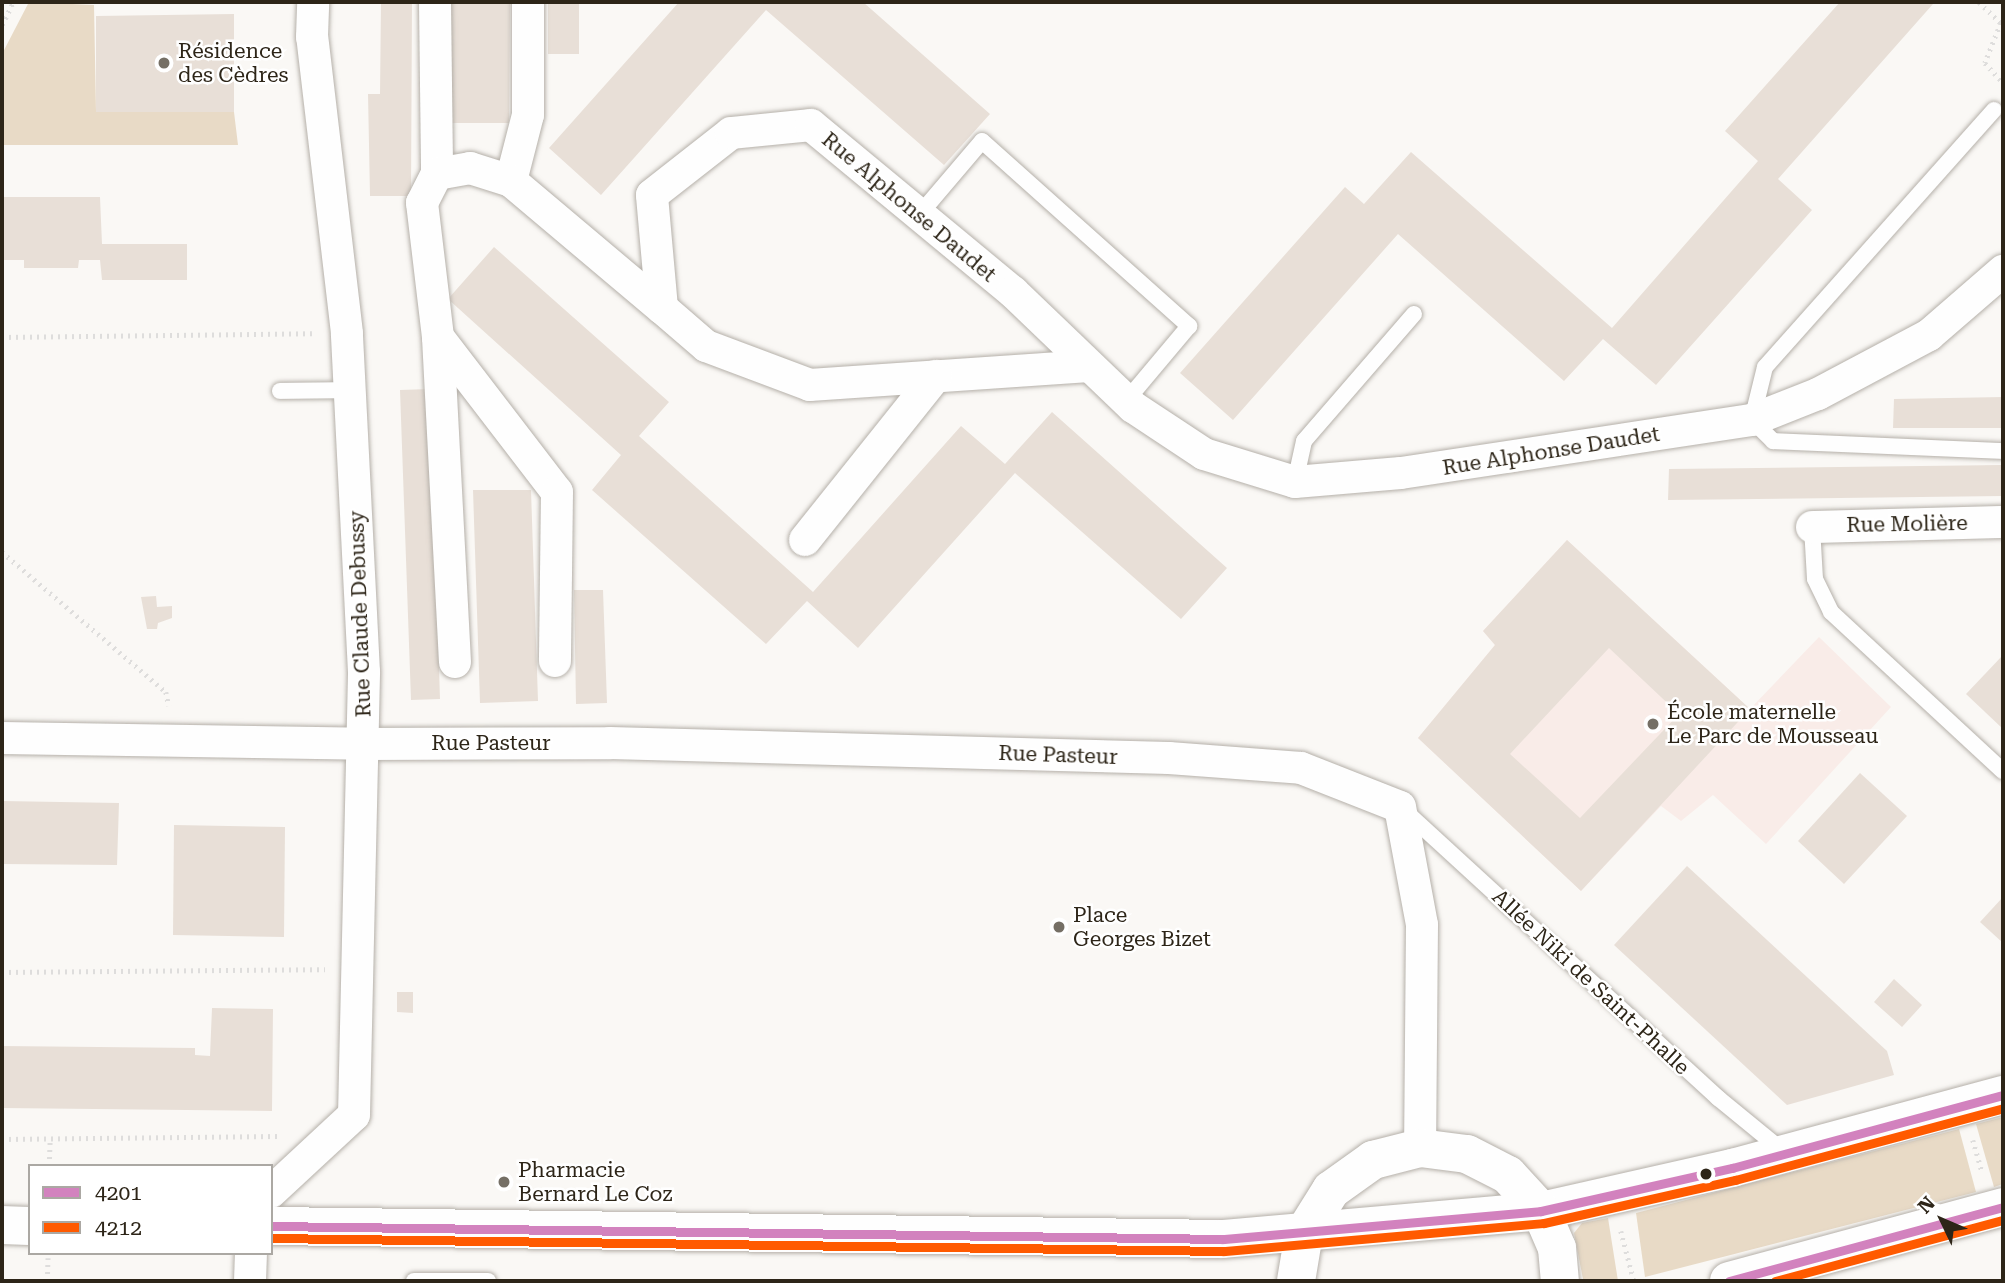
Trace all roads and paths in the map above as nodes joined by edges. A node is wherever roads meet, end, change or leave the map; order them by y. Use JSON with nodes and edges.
{"nodes":[{"id":1,"x":13,"y":2,"type":"edge"},
{"id":2,"x":313,"y":2,"type":"edge"},
{"id":3,"x":435,"y":2,"type":"edge"},
{"id":4,"x":528,"y":2,"type":"edge"},
{"id":5,"x":1979,"y":2,"type":"edge"},
{"id":6,"x":3,"y":22,"type":"edge"},
{"id":7,"x":2003,"y":82,"type":"edge"},
{"id":8,"x":1994,"y":110,"type":"dead end"},
{"id":9,"x":437,"y":174,"type":"junction"},
{"id":10,"x":511,"y":181,"type":"junction"},
{"id":11,"x":919,"y":215,"type":"junction"},
{"id":12,"x":2003,"y":271,"type":"edge"},
{"id":13,"x":662,"y":308,"type":"junction"},
{"id":14,"x":1414,"y":314,"type":"dead end"},
{"id":15,"x":347,"y":333,"type":"junction"},
{"id":16,"x":2,"y":337,"type":"edge"},
{"id":17,"x":438,"y":337,"type":"junction"},
{"id":18,"x":1089,"y":366,"type":"junction"},
{"id":19,"x":936,"y":376,"type":"junction"},
{"id":20,"x":350,"y":390,"type":"junction"},
{"id":21,"x":280,"y":391,"type":"dead end"},
{"id":22,"x":1126,"y":401,"type":"junction"},
{"id":23,"x":1752,"y":420,"type":"junction"},
{"id":24,"x":2003,"y":451,"type":"edge"},
{"id":25,"x":1295,"y":482,"type":"junction"},
{"id":26,"x":2003,"y":522,"type":"edge"},
{"id":27,"x":1812,"y":527,"type":"joint"},
{"id":28,"x":805,"y":540,"type":"dead end"},
{"id":29,"x":2,"y":552,"type":"edge"},
{"id":30,"x":555,"y":661,"type":"dead end"},
{"id":31,"x":455,"y":662,"type":"dead end"},
{"id":32,"x":2,"y":738,"type":"edge"},
{"id":33,"x":175,"y":741,"type":"junction"},
{"id":34,"x":364,"y":744,"type":"junction"},
{"id":35,"x":2003,"y":771,"type":"edge"},
{"id":36,"x":1400,"y":807,"type":"junction"},
{"id":37,"x":357,"y":968,"type":"junction"},
{"id":38,"x":2,"y":972,"type":"edge"},
{"id":39,"x":2003,"y":1095,"type":"edge"},
{"id":40,"x":1964,"y":1106,"type":"junction"},
{"id":41,"x":2,"y":1139,"type":"edge"},
{"id":42,"x":50,"y":1139,"type":"junction"},
{"id":43,"x":1420,"y":1148,"type":"junction"},
{"id":44,"x":316,"y":1152,"type":"junction"},
{"id":45,"x":1786,"y":1154,"type":"junction"},
{"id":46,"x":49,"y":1164,"type":"edge"},
{"id":47,"x":273,"y":1190,"type":"edge"},
{"id":48,"x":1612,"y":1197,"type":"junction"},
{"id":49,"x":1998,"y":1209,"type":"edge"},
{"id":50,"x":1541,"y":1211,"type":"junction"},
{"id":51,"x":2,"y":1225,"type":"edge"},
{"id":52,"x":28,"y":1226,"type":"edge"},
{"id":53,"x":273,"y":1226,"type":"edge"},
{"id":54,"x":1304,"y":1233,"type":"junction"},
{"id":55,"x":48,"y":1255,"type":"edge"},
{"id":56,"x":251,"y":1255,"type":"edge"},
{"id":57,"x":47,"y":1281,"type":"edge"},
{"id":58,"x":250,"y":1281,"type":"edge"},
{"id":59,"x":414,"y":1281,"type":"edge"},
{"id":60,"x":488,"y":1281,"type":"edge"},
{"id":61,"x":1297,"y":1281,"type":"edge"},
{"id":62,"x":1560,"y":1281,"type":"edge"},
{"id":63,"x":1634,"y":1281,"type":"edge"},
{"id":64,"x":1729,"y":1281,"type":"edge"}],
"edges":[{"from":1,"to":6,"type":"path"},
{"from":2,"to":15,"type":"street","name":"Rue Claude Debussy"},
{"from":3,"to":9,"type":"street"},
{"from":4,"to":10,"type":"street"},
{"from":5,"to":7,"type":"path"},
{"from":8,"to":23,"type":"lane"},
{"from":9,"to":10,"type":"street"},
{"from":9,"to":17,"type":"street"},
{"from":10,"to":13,"type":"street"},
{"from":11,"to":13,"type":"street","name":"Rue Alphonse Daudet"},
{"from":11,"to":18,"type":"street","name":"Rue Alphonse Daudet"},
{"from":11,"to":22,"type":"lane"},
{"from":12,"to":23,"type":"street","name":"Rue Alphonse Daudet"},
{"from":13,"to":19,"type":"street"},
{"from":14,"to":25,"type":"lane"},
{"from":15,"to":16,"type":"path"},
{"from":15,"to":20,"type":"street","name":"Rue Claude Debussy"},
{"from":17,"to":30,"type":"street"},
{"from":17,"to":31,"type":"street"},
{"from":18,"to":19,"type":"street"},
{"from":18,"to":22,"type":"street","name":"Rue Alphonse Daudet"},
{"from":19,"to":28,"type":"street"},
{"from":20,"to":21,"type":"lane"},
{"from":20,"to":34,"type":"street","name":"Rue Claude Debussy"},
{"from":22,"to":25,"type":"street","name":"Rue Alphonse Daudet"},
{"from":23,"to":24,"type":"lane"},
{"from":23,"to":25,"type":"street","name":"Rue Alphonse Daudet"},
{"from":26,"to":27,"type":"street","name":"Rue Molière"},
{"from":27,"to":35,"type":"lane"},
{"from":29,"to":33,"type":"path"},
{"from":32,"to":33,"type":"street","name":"Rue Pasteur"},
{"from":33,"to":34,"type":"street","name":"Rue Pasteur"},
{"from":34,"to":36,"type":"street","name":"Rue Pasteur"},
{"from":34,"to":37,"type":"street","name":"Rue Claude Debussy"},
{"from":36,"to":43,"type":"street"},
{"from":36,"to":45,"type":"lane","name":"Allée Niki de Saint-Phalle"},
{"from":37,"to":38,"type":"path"},
{"from":37,"to":44,"type":"street","name":"Rue Claude Debussy"},
{"from":39,"to":40,"type":"main road"},
{"from":40,"to":45,"type":"main road"},
{"from":40,"to":49,"type":"path"},
{"from":41,"to":42,"type":"path"},
{"from":42,"to":44,"type":"path"},
{"from":42,"to":46,"type":"path"},
{"from":43,"to":50,"type":"main road"},
{"from":43,"to":54,"type":"main road"},
{"from":44,"to":47,"type":"street","name":"Rue Claude Debussy"},
{"from":45,"to":48,"type":"main road"},
{"from":48,"to":50,"type":"main road"},
{"from":48,"to":63,"type":"path"},
{"from":49,"to":64,"type":"main road"},
{"from":50,"to":54,"type":"main road"},
{"from":50,"to":62,"type":"main road"},
{"from":51,"to":52,"type":"main road"},
{"from":53,"to":54,"type":"main road"},
{"from":54,"to":61,"type":"main road"},
{"from":55,"to":57,"type":"path"},
{"from":56,"to":58,"type":"street"},
{"from":59,"to":60,"type":"lane"}]}
